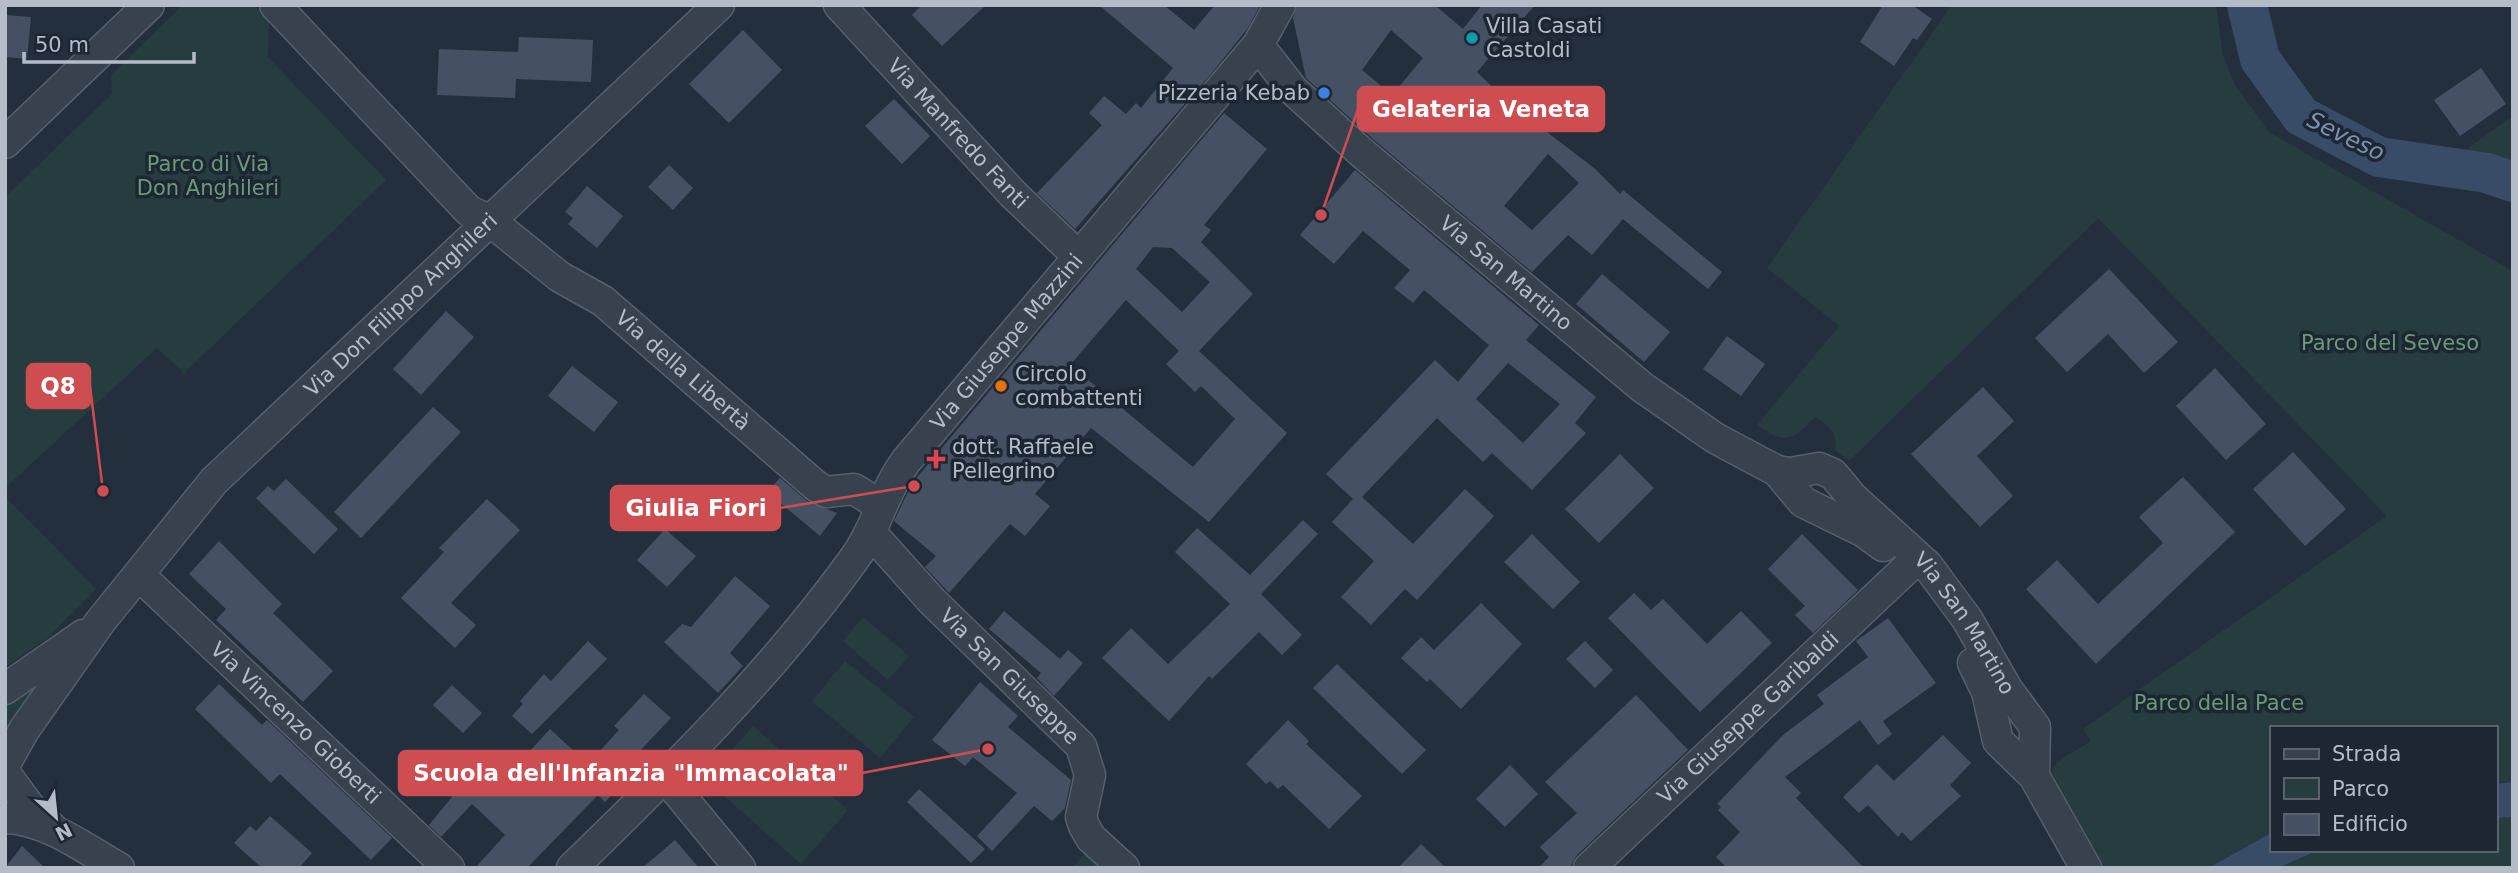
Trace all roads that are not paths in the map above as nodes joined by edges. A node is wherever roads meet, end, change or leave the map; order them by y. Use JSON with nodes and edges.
{"nodes":[{"id":1,"x":149,"y":5,"type":"edge"},
{"id":2,"x":275,"y":5,"type":"edge"},
{"id":3,"x":719,"y":5,"type":"edge"},
{"id":4,"x":839,"y":5,"type":"edge"},
{"id":5,"x":1280,"y":5,"type":"edge"},
{"id":6,"x":1258,"y":46,"type":"junction"},
{"id":7,"x":5,"y":143,"type":"edge"},
{"id":8,"x":489,"y":220,"type":"junction"},
{"id":9,"x":1079,"y":257,"type":"junction"},
{"id":10,"x":1777,"y":471,"type":"junction"},
{"id":11,"x":876,"y":520,"type":"junction"},
{"id":12,"x":1907,"y":568,"type":"junction"},
{"id":13,"x":140,"y":576,"type":"junction"},
{"id":14,"x":100,"y":622,"type":"junction"},
{"id":15,"x":5,"y":689,"type":"edge"},
{"id":16,"x":6,"y":773,"type":"edge"},
{"id":17,"x":2034,"y":776,"type":"junction"},
{"id":18,"x":665,"y":777,"type":"junction"},
{"id":19,"x":5,"y":818,"type":"edge"},
{"id":20,"x":56,"y":832,"type":"junction"},
{"id":21,"x":119,"y":868,"type":"edge"},
{"id":22,"x":449,"y":868,"type":"edge"},
{"id":23,"x":572,"y":868,"type":"edge"},
{"id":24,"x":740,"y":868,"type":"edge"},
{"id":25,"x":1124,"y":868,"type":"edge"},
{"id":26,"x":1589,"y":868,"type":"edge"},
{"id":27,"x":2087,"y":868,"type":"edge"}],
"edges":[{"from":1,"to":7,"type":"street"},
{"from":2,"to":8,"type":"street","name":"Via della Libertà"},
{"from":3,"to":8,"type":"street","name":"Via Don Filippo Anghileri"},
{"from":4,"to":9,"type":"street","name":"Via Manfredo Fanti"},
{"from":5,"to":6,"type":"street","name":"Via Giuseppe Mazzini"},
{"from":6,"to":9,"type":"street","name":"Via Giuseppe Mazzini"},
{"from":6,"to":10,"type":"street","name":"Via San Martino"},
{"from":8,"to":11,"type":"street","name":"Via della Libertà"},
{"from":8,"to":13,"type":"street","name":"Via Don Filippo Anghileri"},
{"from":9,"to":11,"type":"street","name":"Via Giuseppe Mazzini"},
{"from":10,"to":12,"type":"street","name":"Via San Martino"},
{"from":10,"to":17,"type":"street","name":"Via San Martino"},
{"from":11,"to":18,"type":"street","name":"Via Giuseppe Mazzini"},
{"from":11,"to":25,"type":"street","name":"Via San Giuseppe"},
{"from":12,"to":17,"type":"street","name":"Via San Martino"},
{"from":12,"to":26,"type":"street","name":"Via Giuseppe Garibaldi"},
{"from":13,"to":14,"type":"street","name":"Via Don Filippo Anghileri"},
{"from":13,"to":22,"type":"street","name":"Via Vincenzo Gioberti"},
{"from":14,"to":15,"type":"street","name":"Via Don Filippo Anghileri"},
{"from":14,"to":16,"type":"street","name":"Via Don Filippo Anghileri"},
{"from":16,"to":20,"type":"street"},
{"from":17,"to":27,"type":"street","name":"Via San Martino"},
{"from":18,"to":23,"type":"street","name":"Via Giuseppe Mazzini"},
{"from":18,"to":24,"type":"street"},
{"from":19,"to":20,"type":"street"},
{"from":20,"to":21,"type":"street"}]}
